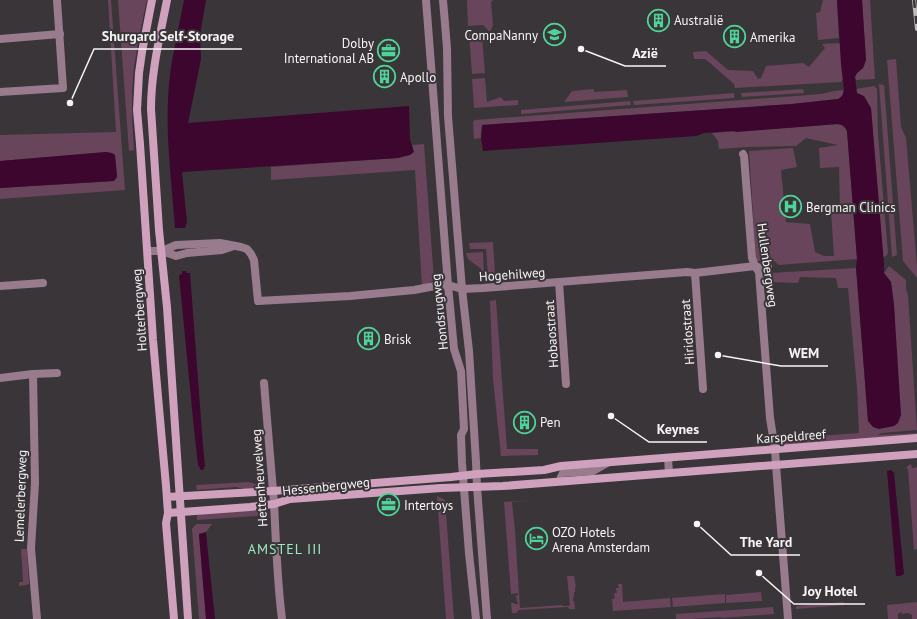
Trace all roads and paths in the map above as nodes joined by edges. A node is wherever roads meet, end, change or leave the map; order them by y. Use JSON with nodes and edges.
{"nodes":[{"id":1,"x":57,"y":0,"type":"edge"},
{"id":2,"x":152,"y":0,"type":"edge"},
{"id":3,"x":167,"y":0,"type":"edge"},
{"id":4,"x":426,"y":0,"type":"edge"},
{"id":5,"x":443,"y":0,"type":"edge"},
{"id":6,"x":60,"y":34,"type":"junction"},
{"id":7,"x":0,"y":39,"type":"edge"},
{"id":8,"x":0,"y":92,"type":"edge"},
{"id":9,"x":743,"y":154,"type":"dead end"},
{"id":10,"x":148,"y":251,"type":"junction"},
{"id":11,"x":162,"y":251,"type":"junction"},
{"id":12,"x":755,"y":266,"type":"junction"},
{"id":13,"x":768,"y":267,"type":"dead end"},
{"id":14,"x":695,"y":273,"type":"junction"},
{"id":15,"x":559,"y":282,"type":"junction"},
{"id":16,"x":43,"y":283,"type":"dead end"},
{"id":17,"x":448,"y":285,"type":"junction"},
{"id":18,"x":0,"y":286,"type":"edge"},
{"id":19,"x":462,"y":289,"type":"junction"},
{"id":20,"x":33,"y":374,"type":"junction"},
{"id":21,"x":57,"y":374,"type":"dead end"},
{"id":22,"x":0,"y":378,"type":"edge"},
{"id":23,"x":264,"y":383,"type":"dead end"},
{"id":24,"x":566,"y":384,"type":"dead end"},
{"id":25,"x":703,"y":389,"type":"dead end"},
{"id":26,"x":917,"y":438,"type":"edge"},
{"id":27,"x":775,"y":449,"type":"junction"},
{"id":28,"x":917,"y":454,"type":"edge"},
{"id":29,"x":668,"y":458,"type":"junction"},
{"id":30,"x":607,"y":463,"type":"junction"},
{"id":31,"x":776,"y":465,"type":"junction"},
{"id":32,"x":669,"y":473,"type":"junction"},
{"id":33,"x":477,"y":474,"type":"junction"},
{"id":34,"x":463,"y":476,"type":"junction"},
{"id":35,"x":560,"y":481,"type":"junction"},
{"id":36,"x":464,"y":487,"type":"junction"},
{"id":37,"x":477,"y":487,"type":"junction"},
{"id":38,"x":272,"y":491,"type":"junction"},
{"id":39,"x":167,"y":497,"type":"junction"},
{"id":40,"x":180,"y":497,"type":"junction"},
{"id":41,"x":274,"y":504,"type":"junction"},
{"id":42,"x":181,"y":512,"type":"junction"},
{"id":43,"x":168,"y":513,"type":"junction"},
{"id":44,"x":37,"y":619,"type":"edge"},
{"id":45,"x":174,"y":619,"type":"edge"},
{"id":46,"x":188,"y":619,"type":"edge"},
{"id":47,"x":282,"y":619,"type":"edge"},
{"id":48,"x":476,"y":619,"type":"edge"},
{"id":49,"x":487,"y":619,"type":"edge"},
{"id":50,"x":788,"y":619,"type":"edge"}],
"edges":[{"from":1,"to":6,"type":"street"},
{"from":2,"to":10,"type":"main road","name":"Holterbergweg"},
{"from":3,"to":11,"type":"main road","name":"Holterbergweg"},
{"from":4,"to":17,"type":"street","name":"Hondsrugweg"},
{"from":5,"to":19,"type":"street","name":"Hondsrugweg"},
{"from":6,"to":7,"type":"street"},
{"from":6,"to":8,"type":"street"},
{"from":9,"to":12,"type":"street","name":"Hullenbergweg"},
{"from":10,"to":11,"type":"street"},
{"from":10,"to":39,"type":"main road","name":"Holterbergweg"},
{"from":11,"to":17,"type":"street","name":"Hogehilweg"},
{"from":11,"to":40,"type":"main road","name":"Holterbergweg"},
{"from":12,"to":13,"type":"street","name":"Hogehilweg"},
{"from":12,"to":14,"type":"street","name":"Hogehilweg"},
{"from":12,"to":27,"type":"street","name":"Hullenbergweg"},
{"from":14,"to":15,"type":"street","name":"Hogehilweg"},
{"from":14,"to":25,"type":"street","name":"Hiridostraat"},
{"from":15,"to":19,"type":"street","name":"Hogehilweg"},
{"from":15,"to":24,"type":"street","name":"Hobaostraat"},
{"from":16,"to":18,"type":"street"},
{"from":17,"to":19,"type":"street","name":"Hogehilweg"},
{"from":17,"to":34,"type":"street","name":"Hondsrugweg"},
{"from":19,"to":33,"type":"street","name":"Hondsrugweg"},
{"from":20,"to":21,"type":"street"},
{"from":20,"to":22,"type":"street"},
{"from":20,"to":44,"type":"street","name":"Lemelerbergweg"},
{"from":23,"to":38,"type":"street","name":"Hettenheuvelweg"},
{"from":26,"to":27,"type":"main road","name":"Karspeldreef"},
{"from":27,"to":29,"type":"main road","name":"Karspeldreef"},
{"from":27,"to":31,"type":"street","name":"Hullenbergweg"},
{"from":28,"to":31,"type":"main road","name":"Karspeldreef"},
{"from":29,"to":30,"type":"main road","name":"Karspeldreef"},
{"from":29,"to":32,"type":"street"},
{"from":30,"to":33,"type":"main road","name":"Karspeldreef"},
{"from":30,"to":35,"type":"street","name":"Karspeldreef"},
{"from":31,"to":32,"type":"main road","name":"Karspeldreef"},
{"from":31,"to":50,"type":"street","name":"Hullenbergweg"},
{"from":32,"to":35,"type":"main road","name":"Karspeldreef"},
{"from":33,"to":34,"type":"main road","name":"Hessenbergweg"},
{"from":33,"to":37,"type":"street","name":"Hondsrugweg"},
{"from":34,"to":36,"type":"street","name":"Hondsrugweg"},
{"from":34,"to":38,"type":"main road","name":"Hessenbergweg"},
{"from":35,"to":37,"type":"main road","name":"Karspeldreef"},
{"from":36,"to":37,"type":"main road","name":"Karspeldreef"},
{"from":36,"to":41,"type":"main road","name":"Hessenbergweg"},
{"from":36,"to":48,"type":"street","name":"Hondsrugweg"},
{"from":37,"to":49,"type":"street","name":"Hondsrugweg"},
{"from":38,"to":40,"type":"main road","name":"Hessenbergweg"},
{"from":38,"to":41,"type":"street","name":"Hettenheuvelweg"},
{"from":39,"to":40,"type":"main road","name":"Hessenbergweg"},
{"from":39,"to":43,"type":"main road","name":"Holterbergweg"},
{"from":40,"to":42,"type":"main road","name":"Holterbergweg"},
{"from":41,"to":42,"type":"main road","name":"Hessenbergweg"},
{"from":41,"to":47,"type":"street","name":"Hettenheuvelweg"},
{"from":42,"to":43,"type":"main road","name":"Hessenbergweg"},
{"from":42,"to":46,"type":"main road","name":"Holterbergweg"},
{"from":43,"to":45,"type":"main road","name":"Holterbergweg"}]}
